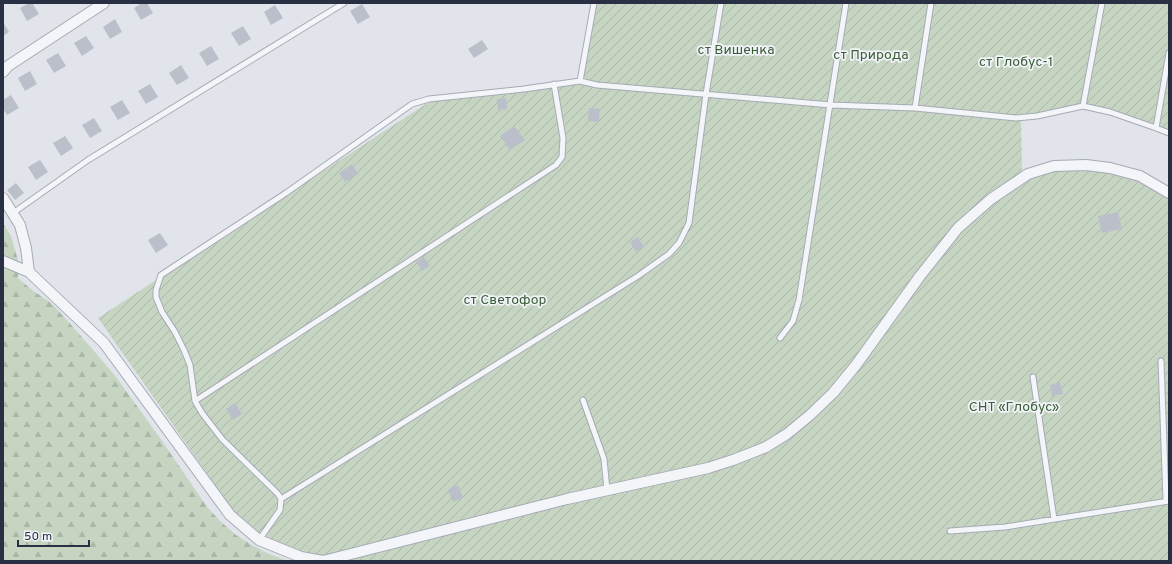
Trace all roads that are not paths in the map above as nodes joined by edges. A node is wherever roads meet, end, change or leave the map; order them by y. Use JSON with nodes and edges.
{"nodes":[{"id":1,"x":104,"y":3,"type":"edge"},
{"id":2,"x":344,"y":3,"type":"edge"},
{"id":3,"x":594,"y":3,"type":"edge"},
{"id":4,"x":721,"y":3,"type":"edge"},
{"id":5,"x":846,"y":3,"type":"edge"},
{"id":6,"x":931,"y":3,"type":"edge"},
{"id":7,"x":1102,"y":3,"type":"edge"},
{"id":8,"x":1169,"y":53,"type":"edge"},
{"id":9,"x":3,"y":72,"type":"edge"},
{"id":10,"x":580,"y":81,"type":"junction"},
{"id":11,"x":554,"y":84,"type":"junction"},
{"id":12,"x":706,"y":94,"type":"junction"},
{"id":13,"x":831,"y":105,"type":"junction"},
{"id":14,"x":1083,"y":106,"type":"junction"},
{"id":15,"x":915,"y":108,"type":"junction"},
{"id":16,"x":1156,"y":128,"type":"junction"},
{"id":17,"x":1169,"y":134,"type":"edge"},
{"id":18,"x":1169,"y":193,"type":"edge"},
{"id":19,"x":3,"y":198,"type":"edge"},
{"id":20,"x":12,"y":213,"type":"junction"},
{"id":21,"x":3,"y":261,"type":"edge"},
{"id":22,"x":29,"y":272,"type":"junction"},
{"id":23,"x":780,"y":338,"type":"dead end"},
{"id":24,"x":1161,"y":361,"type":"dead end"},
{"id":25,"x":1033,"y":377,"type":"dead end"},
{"id":26,"x":583,"y":400,"type":"dead end"},
{"id":27,"x":195,"y":401,"type":"junction"},
{"id":28,"x":607,"y":490,"type":"junction"},
{"id":29,"x":281,"y":499,"type":"junction"},
{"id":30,"x":1168,"y":501,"type":"edge"},
{"id":31,"x":1054,"y":519,"type":"junction"},
{"id":32,"x":950,"y":531,"type":"dead end"},
{"id":33,"x":259,"y":540,"type":"junction"},
{"id":34,"x":323,"y":561,"type":"edge"}],
"edges":[{"from":1,"to":9,"type":"street"},
{"from":2,"to":20,"type":"lane"},
{"from":3,"to":10,"type":"lane"},
{"from":4,"to":12,"type":"lane"},
{"from":5,"to":13,"type":"lane"},
{"from":6,"to":15,"type":"lane"},
{"from":7,"to":14,"type":"lane"},
{"from":8,"to":16,"type":"lane"},
{"from":10,"to":11,"type":"lane"},
{"from":10,"to":12,"type":"lane"},
{"from":11,"to":27,"type":"lane"},
{"from":11,"to":27,"type":"lane"},
{"from":12,"to":13,"type":"lane"},
{"from":12,"to":29,"type":"lane"},
{"from":13,"to":15,"type":"lane"},
{"from":13,"to":23,"type":"lane"},
{"from":14,"to":15,"type":"lane"},
{"from":14,"to":16,"type":"lane"},
{"from":16,"to":17,"type":"lane"},
{"from":18,"to":28,"type":"street"},
{"from":19,"to":20,"type":"street"},
{"from":20,"to":22,"type":"street"},
{"from":21,"to":22,"type":"street"},
{"from":22,"to":33,"type":"street"},
{"from":24,"to":30,"type":"lane"},
{"from":25,"to":31,"type":"lane"},
{"from":26,"to":28,"type":"lane"},
{"from":27,"to":29,"type":"lane"},
{"from":28,"to":34,"type":"street"},
{"from":29,"to":33,"type":"lane"},
{"from":30,"to":31,"type":"lane"},
{"from":31,"to":32,"type":"lane"},
{"from":33,"to":34,"type":"street"}]}
